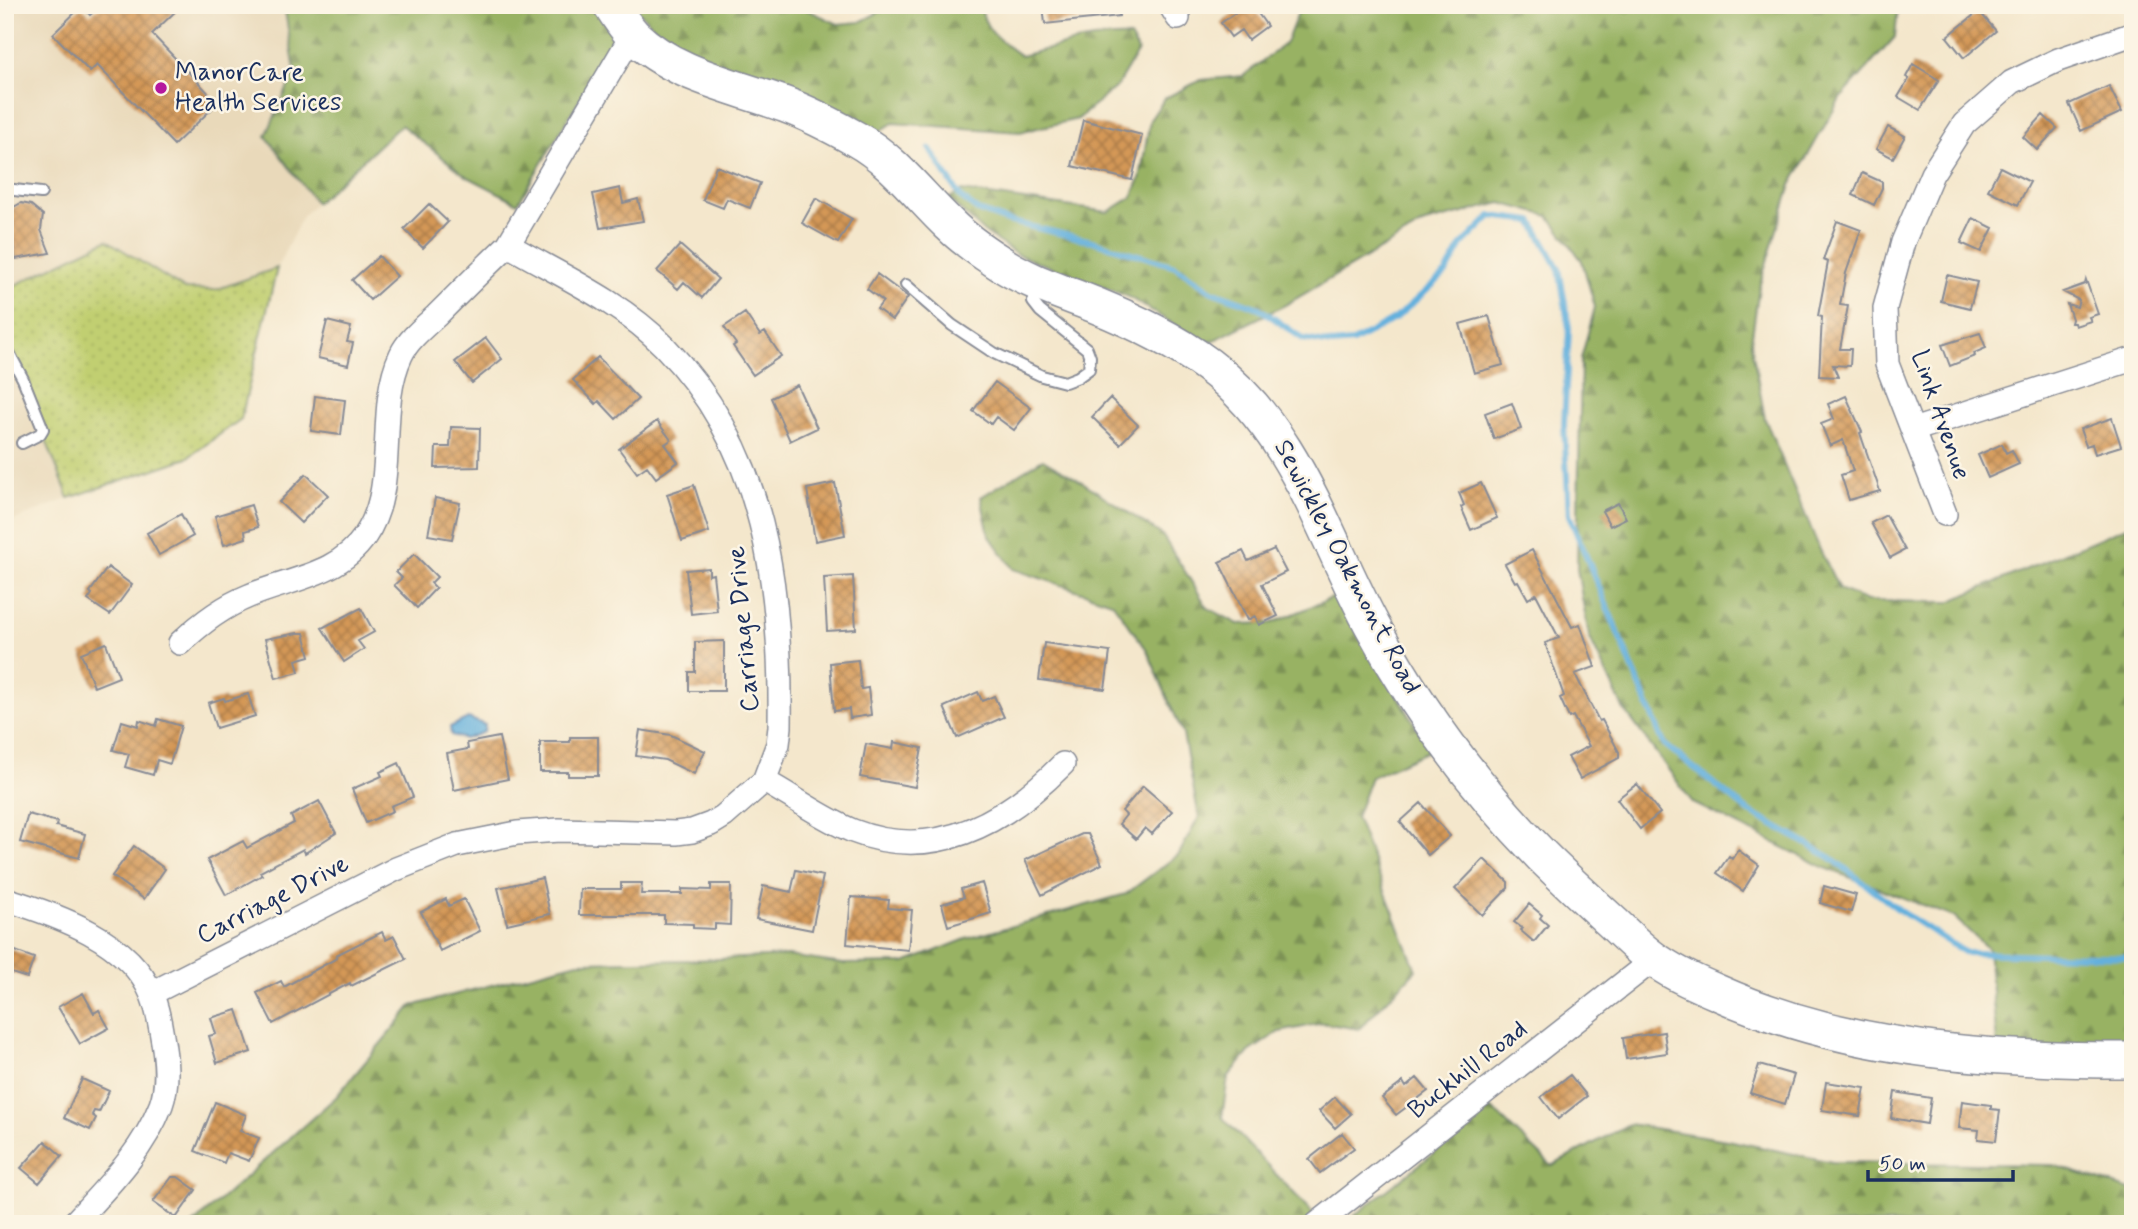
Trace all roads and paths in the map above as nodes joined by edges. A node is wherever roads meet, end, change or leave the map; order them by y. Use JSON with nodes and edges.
{"nodes":[{"id":1,"x":611,"y":5,"type":"edge"},
{"id":2,"x":2133,"y":34,"type":"edge"},
{"id":3,"x":632,"y":35,"type":"junction"},
{"id":4,"x":5,"y":189,"type":"edge"},
{"id":5,"x":40,"y":193,"type":"dead end"},
{"id":6,"x":508,"y":244,"type":"junction"},
{"id":7,"x":1039,"y":282,"type":"junction"},
{"id":8,"x":906,"y":285,"type":"dead end"},
{"id":9,"x":5,"y":345,"type":"edge"},
{"id":10,"x":2133,"y":359,"type":"edge"},
{"id":11,"x":1913,"y":430,"type":"junction"},
{"id":12,"x":22,"y":443,"type":"dead end"},
{"id":13,"x":1945,"y":514,"type":"dead end"},
{"id":14,"x":180,"y":643,"type":"dead end"},
{"id":15,"x":1063,"y":764,"type":"dead end"},
{"id":16,"x":764,"y":781,"type":"junction"},
{"id":17,"x":5,"y":899,"type":"edge"},
{"id":18,"x":1653,"y":960,"type":"junction"},
{"id":19,"x":152,"y":993,"type":"junction"},
{"id":20,"x":2133,"y":1060,"type":"edge"},
{"id":21,"x":73,"y":1224,"type":"edge"},
{"id":22,"x":1317,"y":1224,"type":"edge"}],
"edges":[{"from":1,"to":3,"type":"main road","name":"Sewickley Oakmont Road"},
{"from":2,"to":11,"type":"street","name":"Link Avenue"},
{"from":3,"to":6,"type":"street"},
{"from":3,"to":7,"type":"main road","name":"Sewickley Oakmont Road"},
{"from":4,"to":5,"type":"lane"},
{"from":6,"to":14,"type":"street"},
{"from":6,"to":16,"type":"street","name":"Carriage Drive"},
{"from":7,"to":8,"type":"lane"},
{"from":7,"to":18,"type":"main road","name":"Sewickley Oakmont Road"},
{"from":9,"to":12,"type":"lane"},
{"from":10,"to":11,"type":"street"},
{"from":11,"to":13,"type":"street","name":"Link Avenue"},
{"from":15,"to":16,"type":"street"},
{"from":16,"to":19,"type":"street","name":"Carriage Drive"},
{"from":17,"to":19,"type":"street"},
{"from":18,"to":20,"type":"main road","name":"Sewickley Oakmont Road"},
{"from":18,"to":22,"type":"street","name":"Buckhill Road"},
{"from":19,"to":21,"type":"street"}]}
